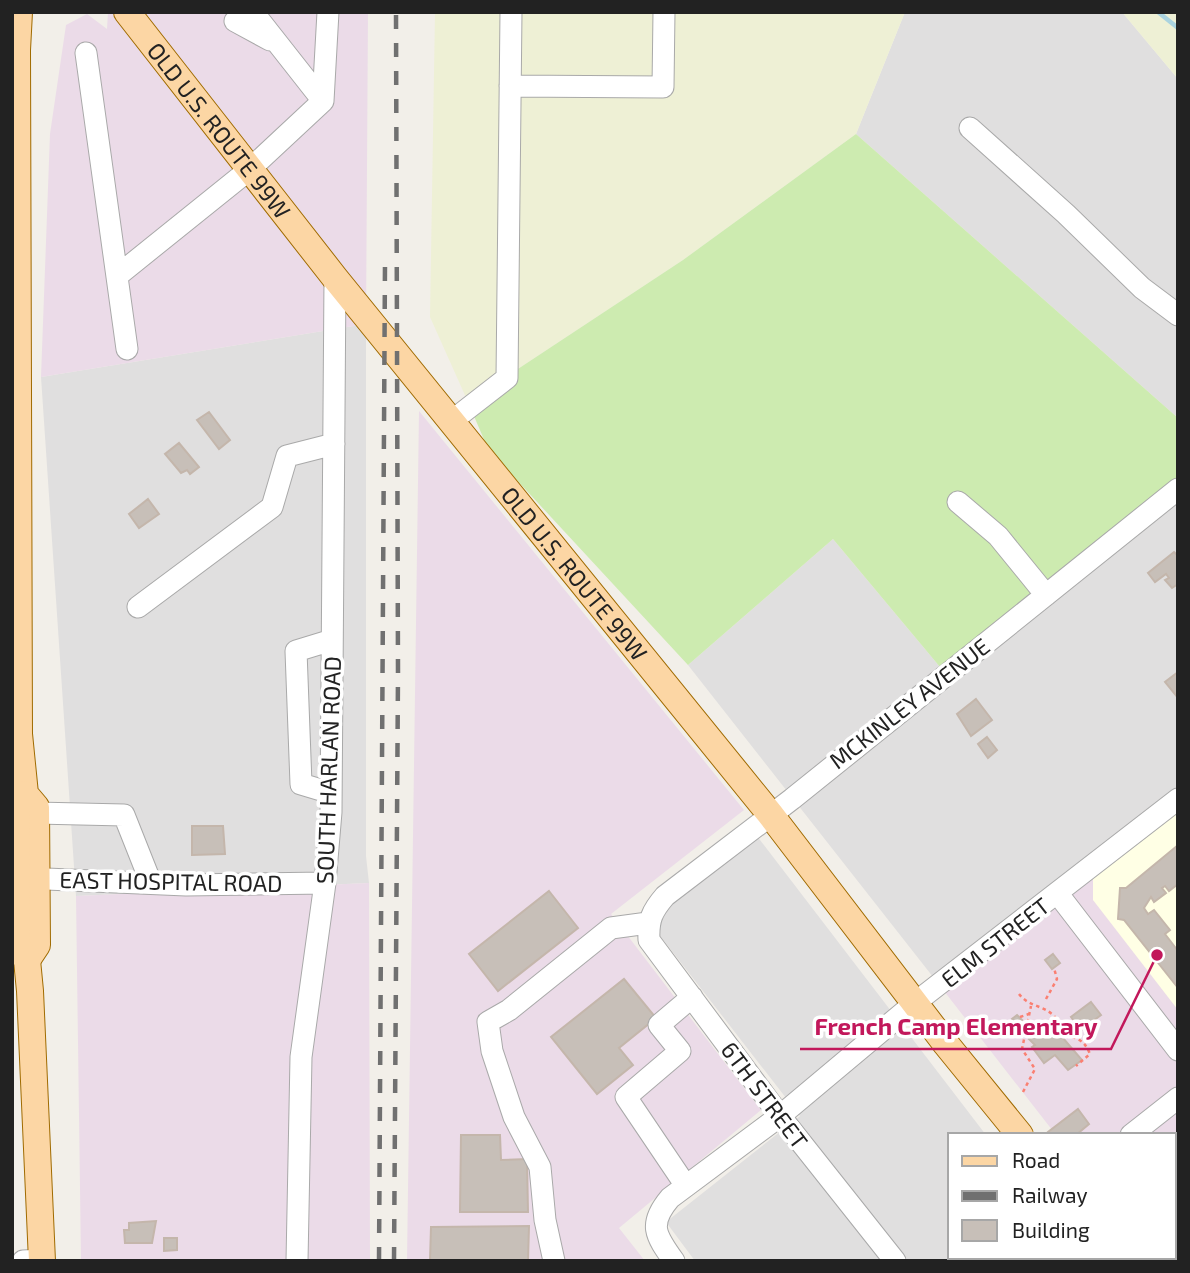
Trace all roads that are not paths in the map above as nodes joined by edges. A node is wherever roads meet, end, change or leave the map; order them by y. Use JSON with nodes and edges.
{"nodes":[{"id":1,"x":12,"y":12,"type":"edge"},
{"id":2,"x":19,"y":12,"type":"edge"},
{"id":3,"x":36,"y":12,"type":"edge"},
{"id":4,"x":127,"y":12,"type":"edge"},
{"id":5,"x":271,"y":12,"type":"edge"},
{"id":6,"x":328,"y":12,"type":"edge"},
{"id":7,"x":511,"y":12,"type":"edge"},
{"id":8,"x":664,"y":12,"type":"edge"},
{"id":9,"x":244,"y":17,"type":"edge"},
{"id":10,"x":281,"y":46,"type":"junction"},
{"id":11,"x":16,"y":50,"type":"junction"},
{"id":12,"x":86,"y":53,"type":"dead end"},
{"id":13,"x":510,"y":86,"type":"junction"},
{"id":14,"x":323,"y":101,"type":"junction"},
{"id":15,"x":970,"y":128,"type":"dead end"},
{"id":16,"x":250,"y":169,"type":"junction"},
{"id":17,"x":117,"y":276,"type":"junction"},
{"id":18,"x":335,"y":278,"type":"junction"},
{"id":19,"x":1178,"y":315,"type":"edge"},
{"id":20,"x":127,"y":349,"type":"dead end"},
{"id":21,"x":453,"y":420,"type":"junction"},
{"id":22,"x":334,"y":444,"type":"junction"},
{"id":23,"x":1178,"y":489,"type":"edge"},
{"id":24,"x":958,"y":502,"type":"dead end"},
{"id":25,"x":1046,"y":595,"type":"junction"},
{"id":26,"x":138,"y":607,"type":"dead end"},
{"id":27,"x":332,"y":640,"type":"junction"},
{"id":28,"x":16,"y":737,"type":"edge"},
{"id":29,"x":331,"y":793,"type":"junction"},
{"id":30,"x":1177,"y":801,"type":"edge"},
{"id":31,"x":30,"y":803,"type":"junction"},
{"id":32,"x":770,"y":814,"type":"junction"},
{"id":33,"x":20,"y":877,"type":"edge"},
{"id":34,"x":151,"y":883,"type":"junction"},
{"id":35,"x":325,"y":883,"type":"junction"},
{"id":36,"x":1058,"y":894,"type":"junction"},
{"id":37,"x":648,"y":923,"type":"junction"},
{"id":38,"x":23,"y":977,"type":"edge"},
{"id":39,"x":692,"y":998,"type":"junction"},
{"id":40,"x":916,"y":1002,"type":"junction"},
{"id":41,"x":1178,"y":1050,"type":"edge"},
{"id":42,"x":1178,"y":1098,"type":"edge"},
{"id":43,"x":780,"y":1116,"type":"junction"},
{"id":44,"x":1018,"y":1133,"type":"edge"},
{"id":45,"x":1133,"y":1133,"type":"edge"},
{"id":46,"x":686,"y":1186,"type":"junction"},
{"id":47,"x":36,"y":1260,"type":"edge"},
{"id":48,"x":297,"y":1261,"type":"edge"},
{"id":49,"x":554,"y":1261,"type":"edge"},
{"id":50,"x":674,"y":1261,"type":"edge"},
{"id":51,"x":895,"y":1261,"type":"edge"}],
"edges":[{"from":1,"to":11,"type":"main road"},
{"from":2,"to":11,"type":"main road"},
{"from":3,"to":11,"type":"main road"},
{"from":4,"to":16,"type":"main road","name":"OLD U.S. ROUTE 99W"},
{"from":5,"to":10,"type":"street"},
{"from":6,"to":14,"type":"street"},
{"from":7,"to":13,"type":"street"},
{"from":8,"to":13,"type":"street"},
{"from":9,"to":10,"type":"street"},
{"from":10,"to":14,"type":"street"},
{"from":11,"to":28,"type":"main road"},
{"from":12,"to":17,"type":"street"},
{"from":13,"to":21,"type":"street"},
{"from":14,"to":16,"type":"street"},
{"from":15,"to":19,"type":"street"},
{"from":16,"to":17,"type":"street"},
{"from":16,"to":18,"type":"main road","name":"OLD U.S. ROUTE 99W"},
{"from":17,"to":20,"type":"street"},
{"from":18,"to":21,"type":"main road","name":"OLD U.S. ROUTE 99W"},
{"from":18,"to":22,"type":"street","name":"SOUTH HARLAN ROAD"},
{"from":21,"to":32,"type":"main road","name":"OLD U.S. ROUTE 99W"},
{"from":22,"to":26,"type":"street"},
{"from":22,"to":27,"type":"street","name":"SOUTH HARLAN ROAD"},
{"from":23,"to":25,"type":"street","name":"MCKINLEY AVENUE"},
{"from":24,"to":25,"type":"street"},
{"from":25,"to":32,"type":"street","name":"MCKINLEY AVENUE"},
{"from":27,"to":29,"type":"street","name":"SOUTH HARLAN ROAD"},
{"from":27,"to":29,"type":"street"},
{"from":28,"to":31,"type":"main road"},
{"from":29,"to":35,"type":"street","name":"SOUTH HARLAN ROAD"},
{"from":30,"to":36,"type":"street","name":"ELM STREET"},
{"from":31,"to":33,"type":"main road"},
{"from":31,"to":34,"type":"street"},
{"from":32,"to":37,"type":"street","name":"MCKINLEY AVENUE"},
{"from":32,"to":40,"type":"main road","name":"OLD U.S. ROUTE 99W"},
{"from":33,"to":34,"type":"street","name":"EAST HOSPITAL ROAD"},
{"from":33,"to":38,"type":"main road"},
{"from":34,"to":35,"type":"street","name":"EAST HOSPITAL ROAD"},
{"from":35,"to":48,"type":"street","name":"SOUTH HARLAN ROAD"},
{"from":36,"to":40,"type":"street","name":"ELM STREET"},
{"from":36,"to":41,"type":"street"},
{"from":37,"to":39,"type":"street","name":"6TH STREET"},
{"from":37,"to":49,"type":"street"},
{"from":38,"to":47,"type":"main road"},
{"from":39,"to":43,"type":"street","name":"6TH STREET"},
{"from":39,"to":46,"type":"street"},
{"from":40,"to":43,"type":"street","name":"ELM STREET"},
{"from":40,"to":44,"type":"main road","name":"OLD U.S. ROUTE 99W"},
{"from":42,"to":45,"type":"street"},
{"from":43,"to":46,"type":"street","name":"ELM STREET"},
{"from":43,"to":51,"type":"street","name":"6TH STREET"},
{"from":46,"to":50,"type":"street","name":"ELM STREET"}]}
